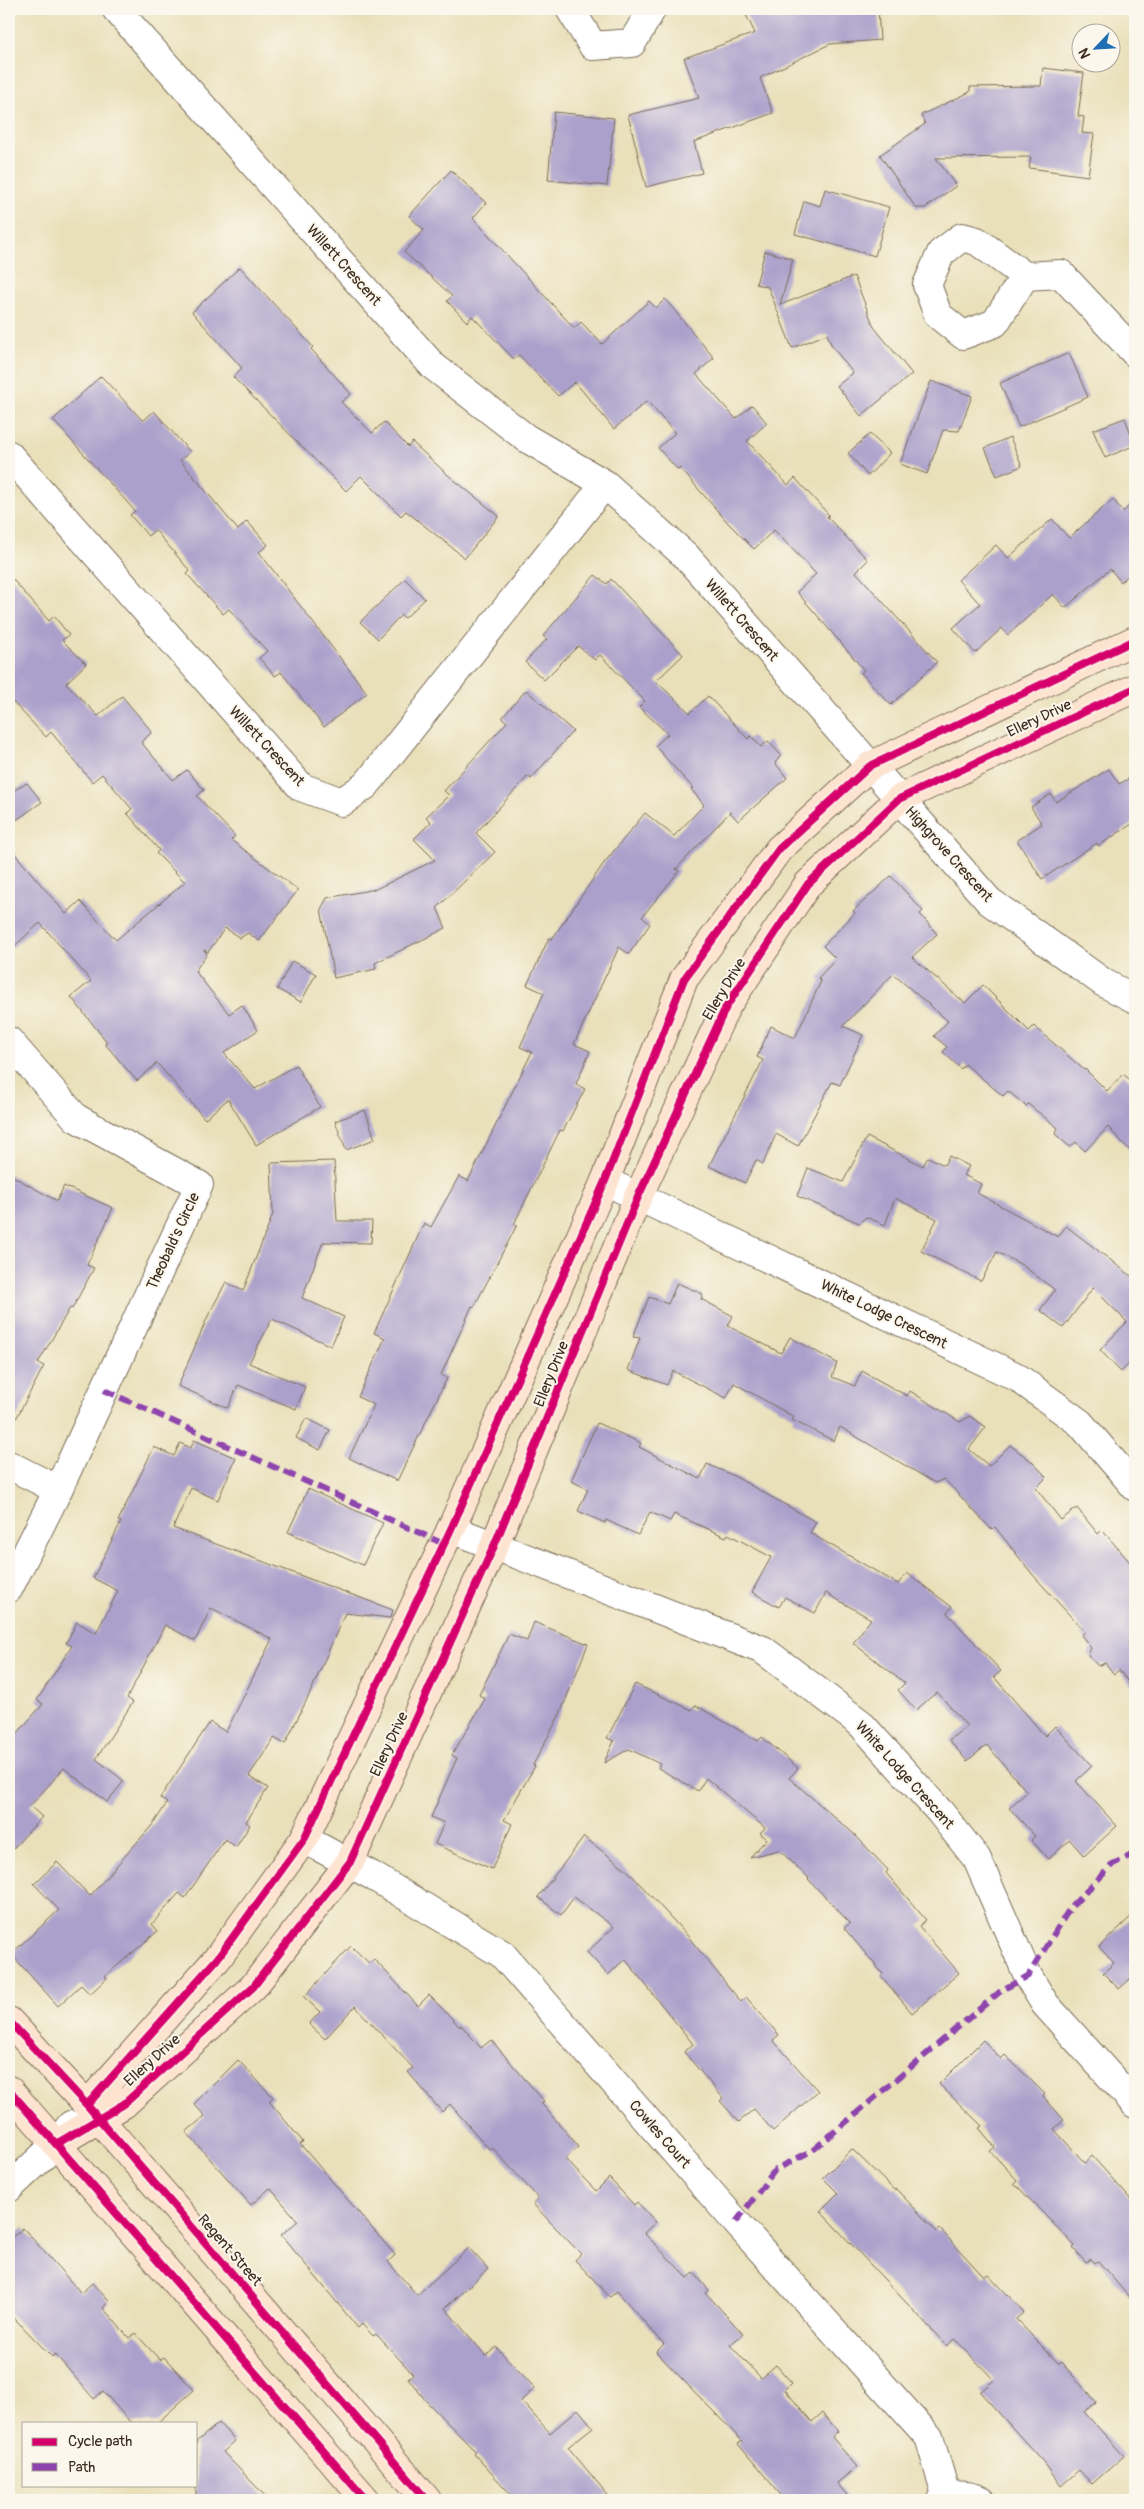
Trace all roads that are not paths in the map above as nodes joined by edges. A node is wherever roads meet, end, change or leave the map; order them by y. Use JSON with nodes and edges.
{"nodes":[{"id":1,"x":116,"y":9,"type":"edge"},
{"id":2,"x":570,"y":9,"type":"edge"},
{"id":3,"x":652,"y":9,"type":"edge"},
{"id":4,"x":1025,"y":276,"type":"dead end"},
{"id":5,"x":1135,"y":353,"type":"edge"},
{"id":6,"x":9,"y":455,"type":"edge"},
{"id":7,"x":604,"y":484,"type":"junction"},
{"id":8,"x":1135,"y":640,"type":"edge"},
{"id":9,"x":1135,"y":688,"type":"edge"},
{"id":10,"x":870,"y":766,"type":"junction"},
{"id":11,"x":899,"y":798,"type":"junction"},
{"id":12,"x":1135,"y":999,"type":"edge"},
{"id":13,"x":9,"y":1041,"type":"edge"},
{"id":14,"x":605,"y":1181,"type":"junction"},
{"id":15,"x":638,"y":1197,"type":"junction"},
{"id":16,"x":9,"y":1466,"type":"edge"},
{"id":17,"x":1135,"y":1487,"type":"edge"},
{"id":18,"x":58,"y":1490,"type":"junction"},
{"id":19,"x":451,"y":1529,"type":"junction"},
{"id":20,"x":494,"y":1546,"type":"junction"},
{"id":21,"x":9,"y":1588,"type":"edge"},
{"id":22,"x":304,"y":1839,"type":"junction"},
{"id":23,"x":350,"y":1862,"type":"junction"},
{"id":24,"x":9,"y":2022,"type":"edge"},
{"id":25,"x":9,"y":2090,"type":"edge"},
{"id":26,"x":1135,"y":2104,"type":"edge"},
{"id":27,"x":94,"y":2112,"type":"junction"},
{"id":28,"x":56,"y":2144,"type":"junction"},
{"id":29,"x":9,"y":2188,"type":"edge"},
{"id":30,"x":944,"y":2499,"type":"edge"},
{"id":31,"x":366,"y":2500,"type":"edge"},
{"id":32,"x":427,"y":2500,"type":"edge"},
{"id":33,"x":981,"y":2500,"type":"edge"}],
"edges":[{"from":1,"to":7,"type":"street","name":"Willett Crescent"},
{"from":2,"to":3,"type":"street"},
{"from":4,"to":5,"type":"street"},
{"from":6,"to":7,"type":"street","name":"Willett Crescent"},
{"from":7,"to":10,"type":"street","name":"Willett Crescent"},
{"from":8,"to":10,"type":"street","name":"Ellery Drive"},
{"from":9,"to":11,"type":"street","name":"Ellery Drive"},
{"from":10,"to":11,"type":"street","name":"Highgrove Crescent"},
{"from":10,"to":14,"type":"street","name":"Ellery Drive"},
{"from":11,"to":12,"type":"street","name":"Highgrove Crescent"},
{"from":11,"to":15,"type":"street","name":"Ellery Drive"},
{"from":13,"to":18,"type":"street","name":"Theobald's Circle"},
{"from":14,"to":15,"type":"street","name":"White Lodge Crescent"},
{"from":14,"to":19,"type":"street","name":"Ellery Drive"},
{"from":15,"to":17,"type":"street","name":"White Lodge Crescent"},
{"from":15,"to":20,"type":"street","name":"Ellery Drive"},
{"from":16,"to":18,"type":"street"},
{"from":18,"to":21,"type":"street","name":"Theobald's Circle"},
{"from":19,"to":20,"type":"street","name":"White Lodge Crescent"},
{"from":19,"to":22,"type":"street","name":"Ellery Drive"},
{"from":20,"to":23,"type":"street","name":"Ellery Drive"},
{"from":20,"to":26,"type":"street","name":"White Lodge Crescent"},
{"from":22,"to":23,"type":"street","name":"Cowles Court"},
{"from":22,"to":27,"type":"street","name":"Ellery Drive"},
{"from":23,"to":27,"type":"street","name":"Ellery Drive"},
{"from":23,"to":30,"type":"street","name":"Cowles Court"},
{"from":24,"to":27,"type":"street","name":"Regent Street"},
{"from":25,"to":28,"type":"street"},
{"from":27,"to":28,"type":"street","name":"Ellery Drive"},
{"from":27,"to":32,"type":"street","name":"Regent Street"},
{"from":28,"to":29,"type":"street","name":"Ellery Drive"},
{"from":28,"to":31,"type":"street"},
{"from":30,"to":33,"type":"street","name":"Cowles Court"}]}
